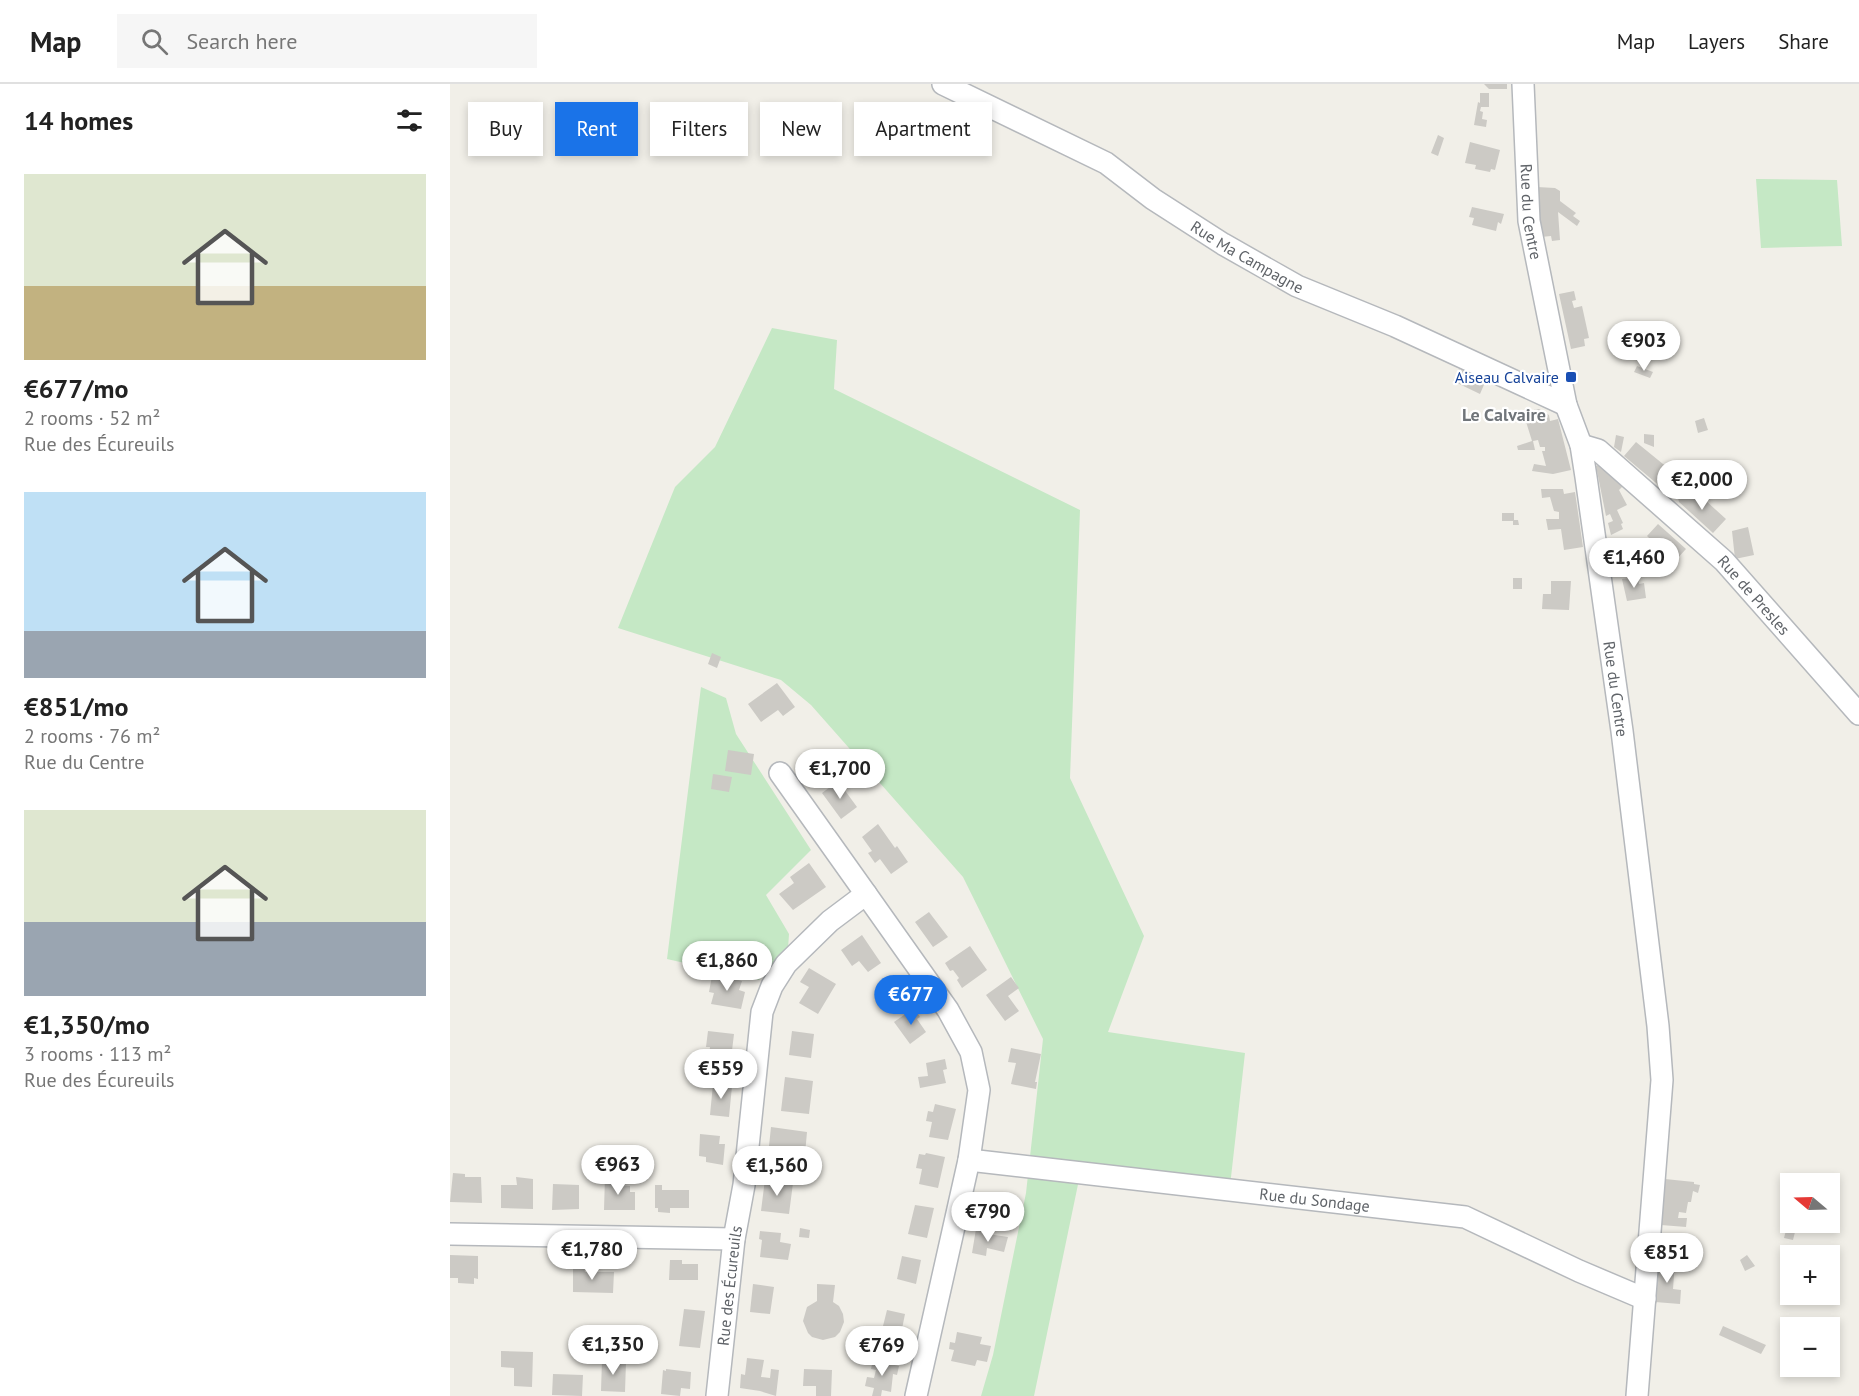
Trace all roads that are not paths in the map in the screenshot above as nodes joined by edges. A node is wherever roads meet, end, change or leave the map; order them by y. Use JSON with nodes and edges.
{"nodes":[{"id":1,"x":943,"y":84,"type":"edge"},
{"id":2,"x":1523,"y":84,"type":"edge"},
{"id":3,"x":1566,"y":405,"type":"junction"},
{"id":4,"x":1581,"y":445,"type":"junction"},
{"id":5,"x":1859,"y":714,"type":"edge"},
{"id":6,"x":780,"y":773,"type":"dead end"},
{"id":7,"x":866,"y":894,"type":"junction"},
{"id":8,"x":969,"y":1160,"type":"junction"},
{"id":9,"x":450,"y":1234,"type":"edge"},
{"id":10,"x":734,"y":1239,"type":"junction"},
{"id":11,"x":1645,"y":1299,"type":"junction"},
{"id":12,"x":717,"y":1396,"type":"edge"},
{"id":13,"x":916,"y":1396,"type":"edge"},
{"id":14,"x":1637,"y":1396,"type":"edge"}],
"edges":[{"from":1,"to":3,"type":"street","name":"Rue Ma Campagne"},
{"from":2,"to":3,"type":"street","name":"Rue du Centre"},
{"from":3,"to":4,"type":"street","name":"Rue du Centre"},
{"from":4,"to":5,"type":"street","name":"Rue de Presles"},
{"from":4,"to":11,"type":"street","name":"Rue du Centre"},
{"from":6,"to":7,"type":"street"},
{"from":7,"to":8,"type":"street"},
{"from":7,"to":10,"type":"street","name":"Rue des Écureuils"},
{"from":8,"to":11,"type":"street","name":"Rue du Sondage"},
{"from":8,"to":13,"type":"street"},
{"from":9,"to":10,"type":"street"},
{"from":10,"to":12,"type":"street","name":"Rue des Écureuils"},
{"from":11,"to":14,"type":"street","name":"Rue du Centre"}]}
